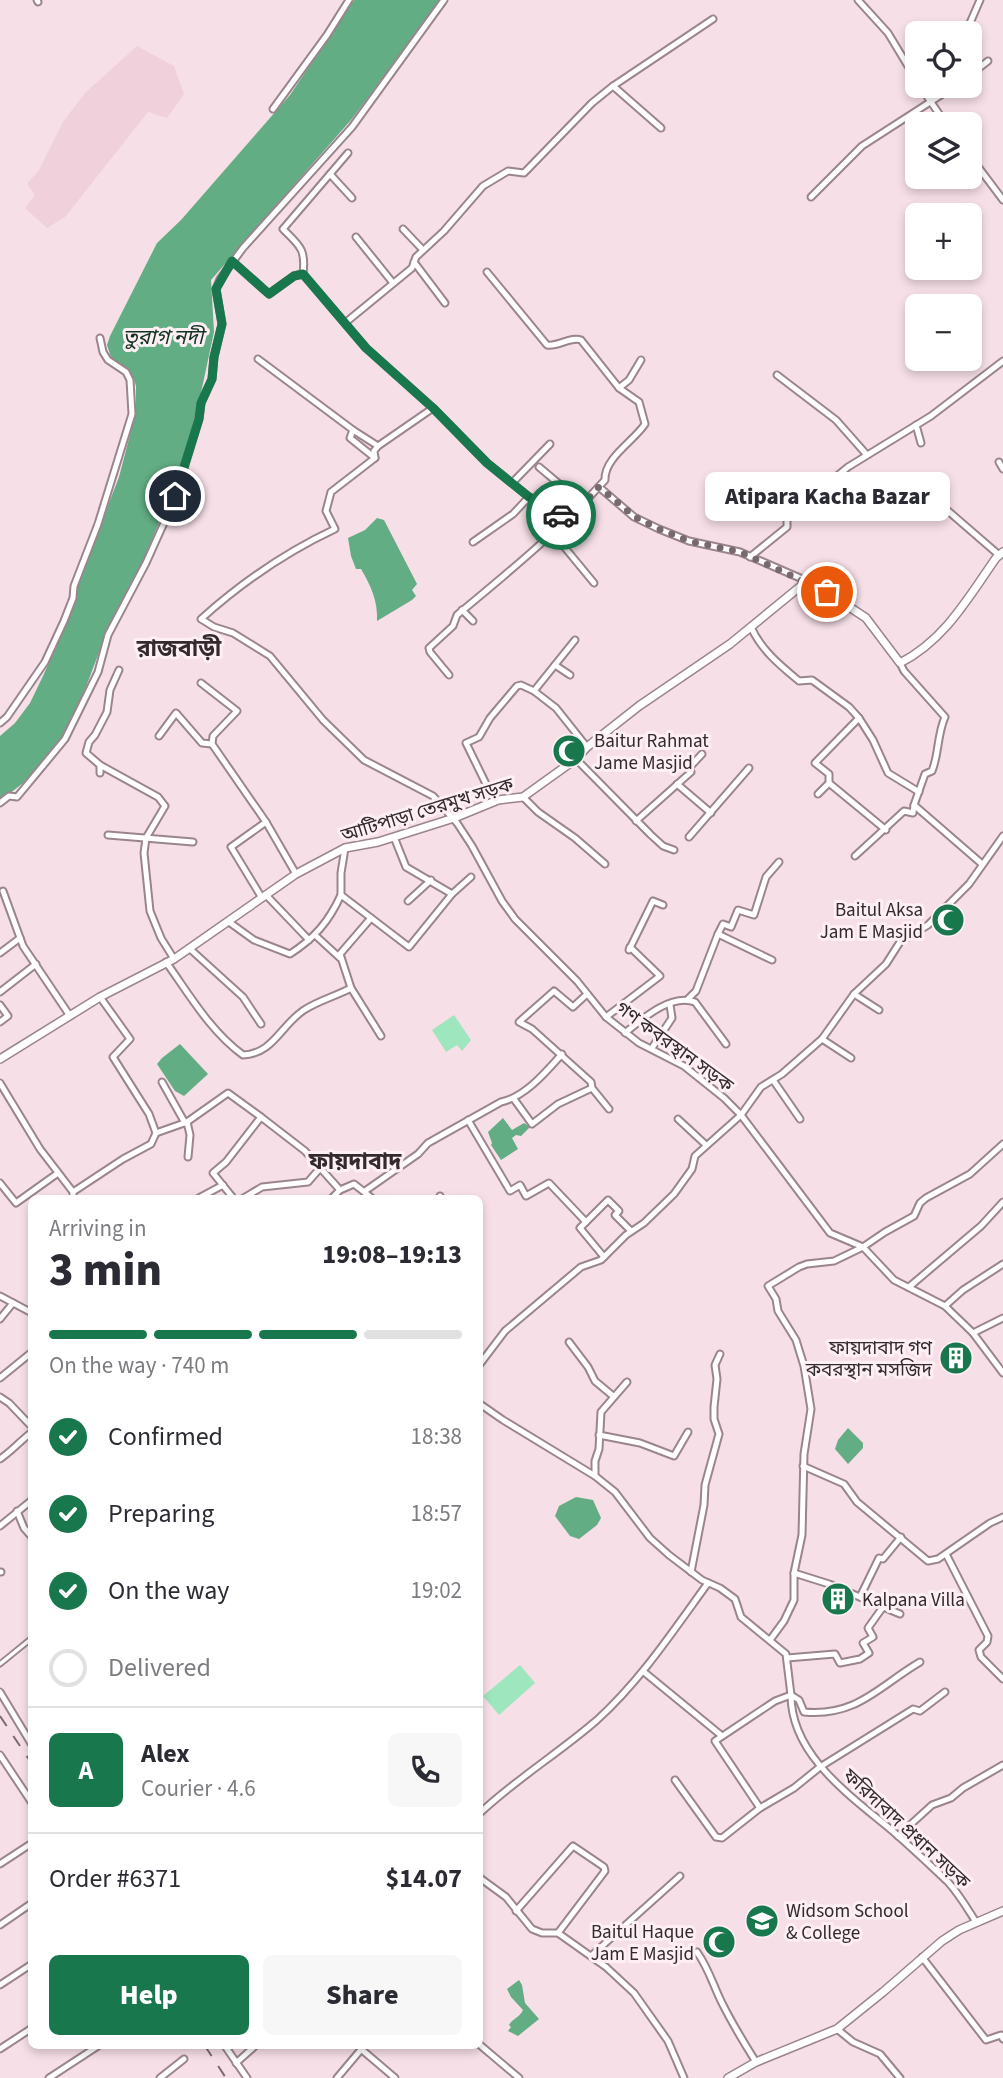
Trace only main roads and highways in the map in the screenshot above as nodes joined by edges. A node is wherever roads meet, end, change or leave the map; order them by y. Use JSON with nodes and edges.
{"nodes":[{"id":1,"x":1000,"y":557,"type":"edge"},
{"id":2,"x":0,"y":1059,"type":"edge"},
{"id":3,"x":1003,"y":1911,"type":"edge"},
{"id":4,"x":729,"y":2078,"type":"edge"}],
"edges":[{"from":1,"to":2,"type":"main road","name":"আটিপাড়া তেরমুখ সড়ক"},
{"from":3,"to":4,"type":"main road"}]}
